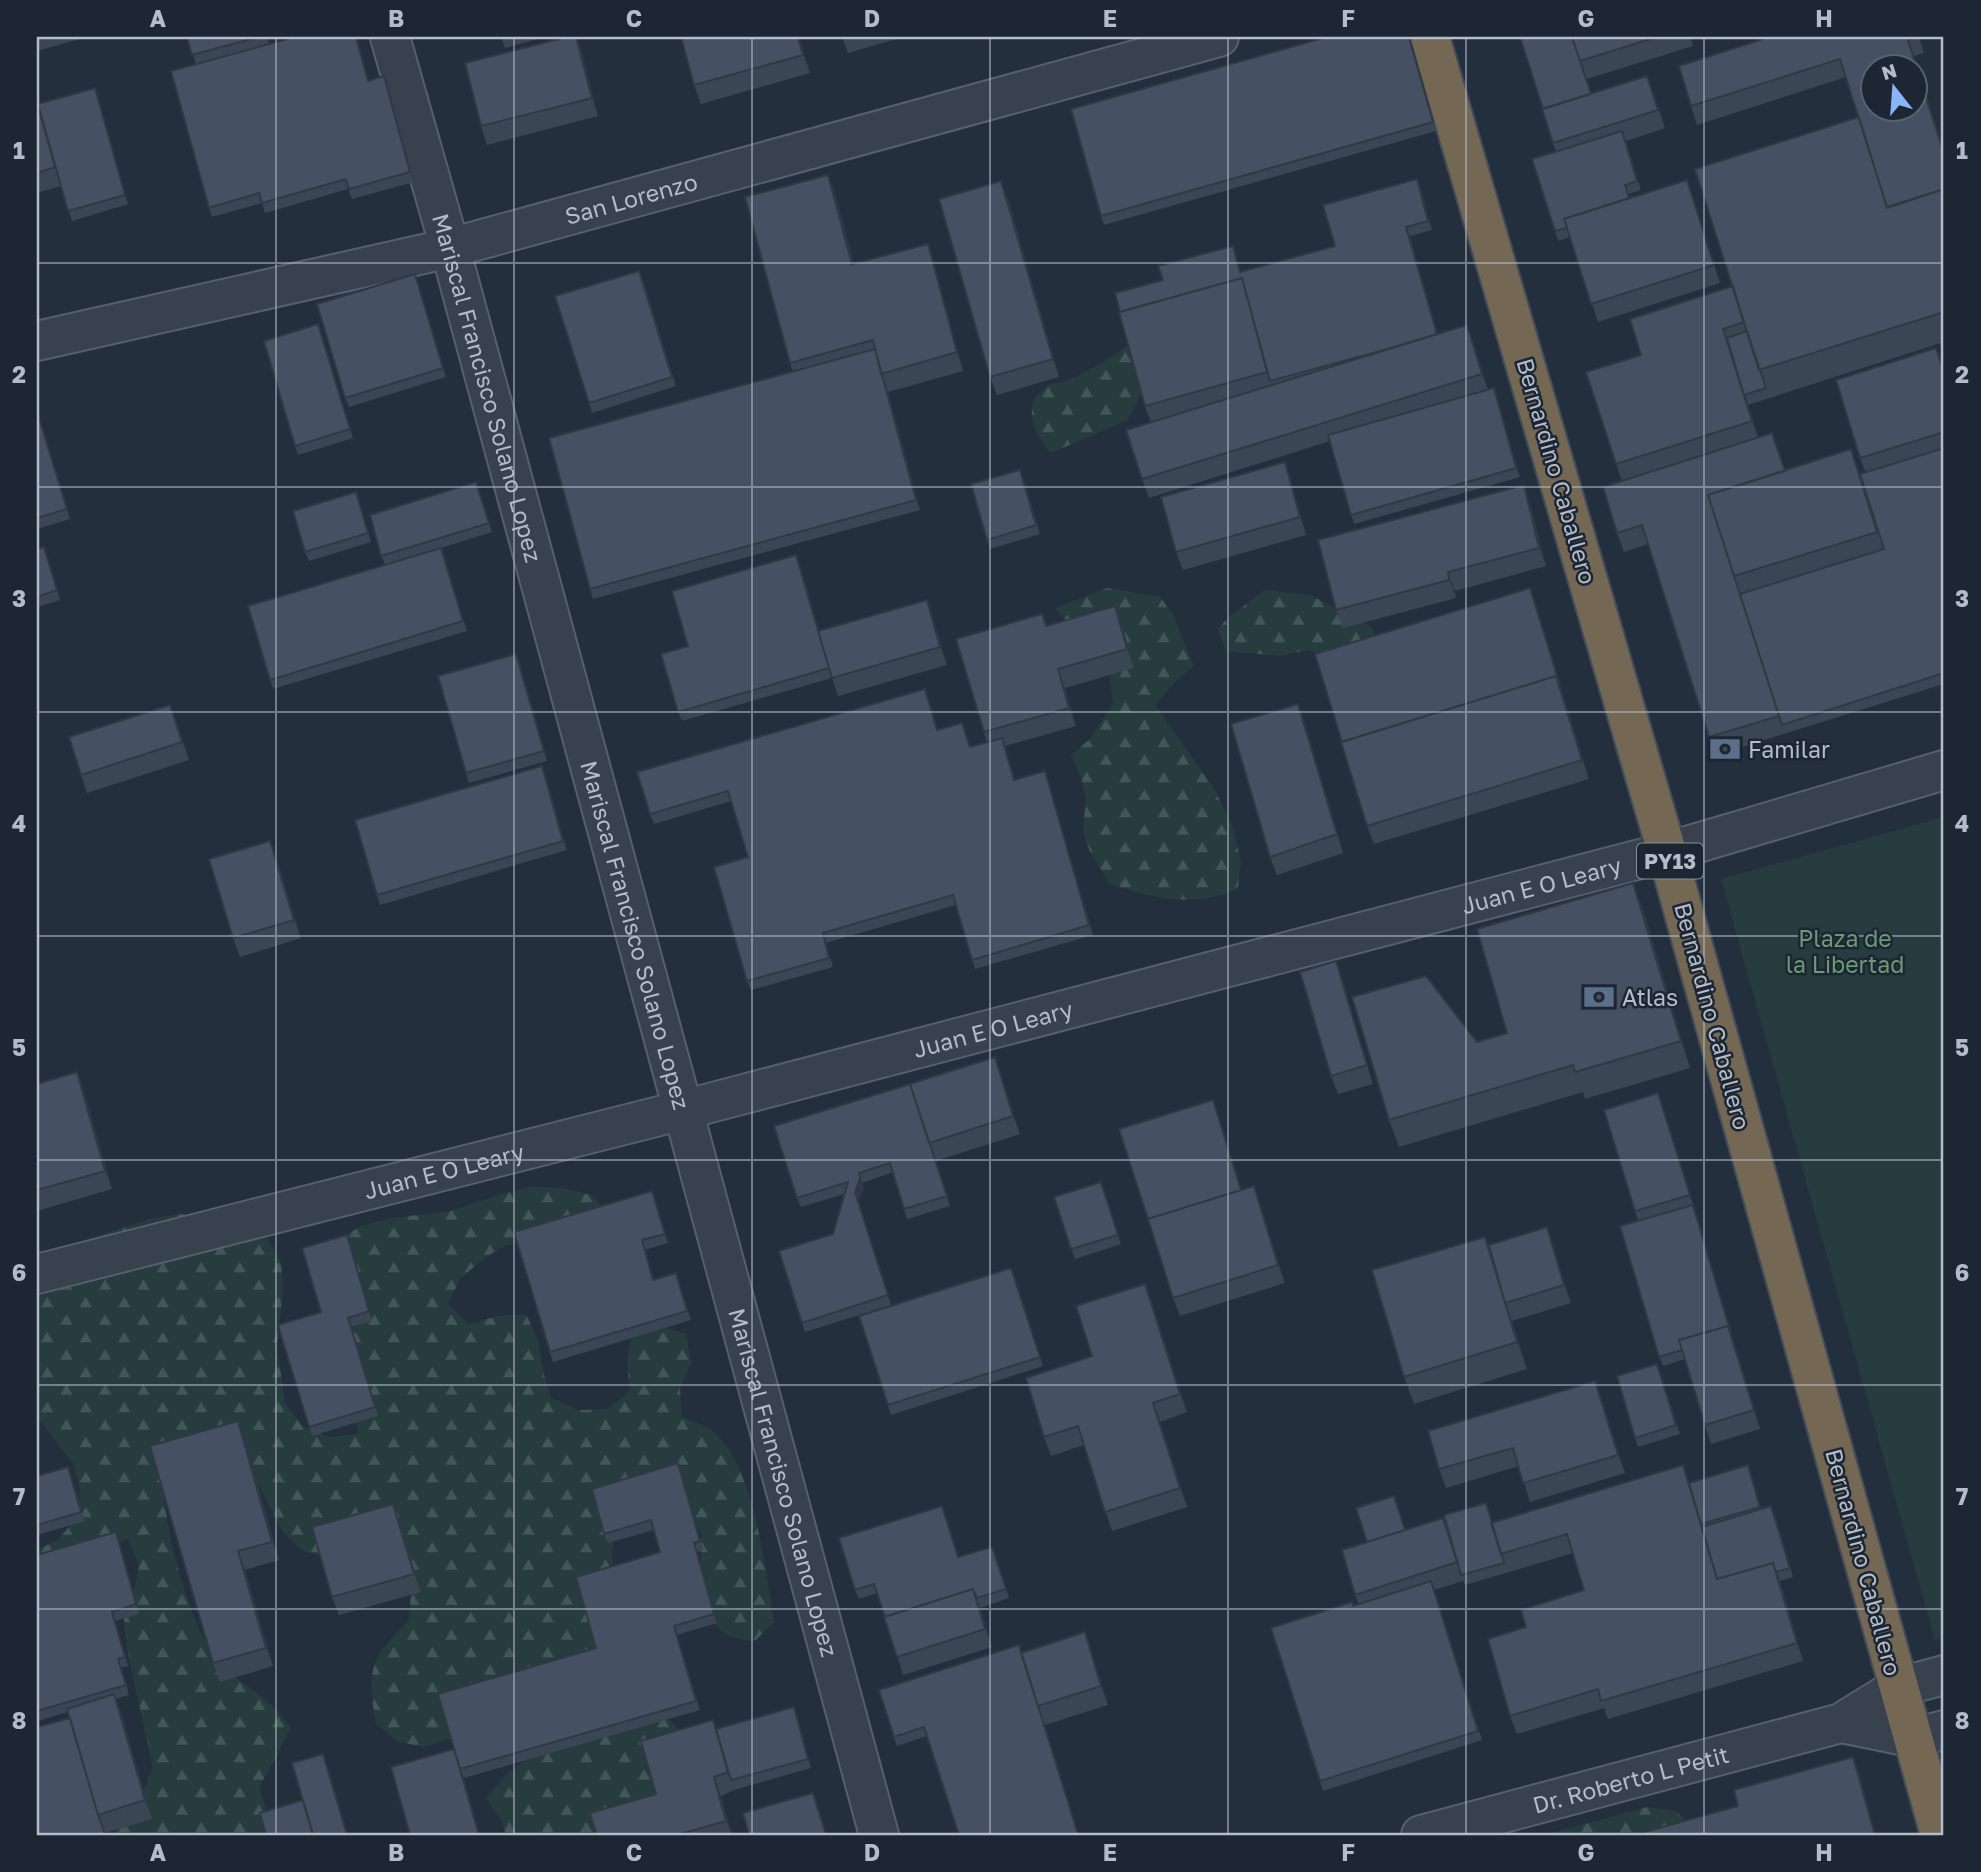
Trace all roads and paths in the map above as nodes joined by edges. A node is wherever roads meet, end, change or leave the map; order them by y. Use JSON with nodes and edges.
{"nodes":[{"id":1,"x":390,"y":37,"type":"edge"},
{"id":2,"x":1219,"y":37,"type":"edge"},
{"id":3,"x":1430,"y":37,"type":"edge"},
{"id":4,"x":450,"y":248,"type":"junction"},
{"id":5,"x":37,"y":341,"type":"edge"},
{"id":6,"x":1944,"y":770,"type":"edge"},
{"id":7,"x":1667,"y":852,"type":"junction"},
{"id":8,"x":683,"y":1110,"type":"junction"},
{"id":9,"x":37,"y":1274,"type":"edge"},
{"id":10,"x":1944,"y":1675,"type":"edge"},
{"id":11,"x":1899,"y":1687,"type":"junction"},
{"id":12,"x":1840,"y":1723,"type":"junction"},
{"id":13,"x":1929,"y":1734,"type":"edge"},
{"id":14,"x":879,"y":1835,"type":"edge"},
{"id":15,"x":1421,"y":1835,"type":"edge"},
{"id":16,"x":1940,"y":1835,"type":"edge"}],
"edges":[{"from":1,"to":4,"type":"street","name":"Mariscal Francisco Solano Lopez"},
{"from":2,"to":4,"type":"street","name":"San Lorenzo"},
{"from":3,"to":7,"type":"highway","name":"Bernardino Caballero","number":"PY13"},
{"from":4,"to":5,"type":"street","name":"San Lorenzo"},
{"from":4,"to":8,"type":"street","name":"Mariscal Francisco Solano Lopez"},
{"from":6,"to":7,"type":"street","name":"Juan E O Leary"},
{"from":7,"to":8,"type":"street","name":"Juan E O Leary"},
{"from":7,"to":11,"type":"highway","name":"Bernardino Caballero","number":"PY13"},
{"from":8,"to":9,"type":"street","name":"Juan E O Leary"},
{"from":8,"to":14,"type":"street","name":"Mariscal Francisco Solano Lopez"},
{"from":10,"to":11,"type":"street","name":"Dr. Roberto L Petit"},
{"from":11,"to":12,"type":"street","name":"Dr. Roberto L Petit"},
{"from":11,"to":13,"type":"highway","name":"Bernardino Caballero","number":"PY13"},
{"from":12,"to":13,"type":"street","name":"Dr. Roberto L Petit"},
{"from":12,"to":15,"type":"street","name":"Dr. Roberto L Petit"},
{"from":13,"to":16,"type":"highway","name":"Bernardino Caballero","number":"PY13"}]}
